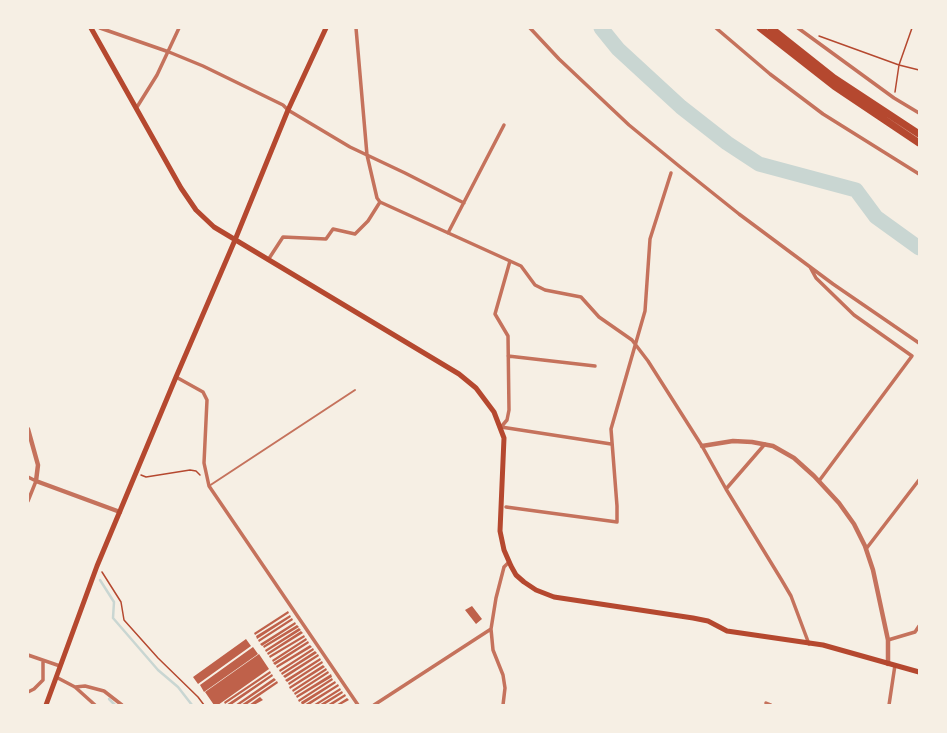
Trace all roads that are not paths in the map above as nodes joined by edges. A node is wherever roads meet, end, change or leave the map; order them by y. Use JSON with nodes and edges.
{"nodes":[{"id":1,"x":91,"y":28,"type":"edge"},
{"id":2,"x":101,"y":28,"type":"edge"},
{"id":3,"x":179,"y":28,"type":"edge"},
{"id":4,"x":326,"y":28,"type":"edge"},
{"id":5,"x":356,"y":28,"type":"edge"},
{"id":6,"x":530,"y":28,"type":"edge"},
{"id":7,"x":716,"y":28,"type":"edge"},
{"id":8,"x":760,"y":28,"type":"edge"},
{"id":9,"x":772,"y":28,"type":"edge"},
{"id":10,"x":798,"y":28,"type":"edge"},
{"id":11,"x":95,"y":33,"type":"junction"},
{"id":12,"x":169,"y":52,"type":"junction"},
{"id":13,"x":137,"y":107,"type":"junction"},
{"id":14,"x":288,"y":110,"type":"junction"},
{"id":15,"x":919,"y":113,"type":"edge"},
{"id":16,"x":504,"y":125,"type":"dead end"},
{"id":17,"x":919,"y":134,"type":"edge"},
{"id":18,"x":919,"y":143,"type":"edge"},
{"id":19,"x":367,"y":155,"type":"junction"},
{"id":20,"x":671,"y":173,"type":"dead end"},
{"id":21,"x":919,"y":174,"type":"edge"},
{"id":22,"x":380,"y":202,"type":"junction"},
{"id":23,"x":464,"y":203,"type":"junction"},
{"id":24,"x":448,"y":233,"type":"junction"},
{"id":25,"x":235,"y":240,"type":"junction"},
{"id":26,"x":268,"y":260,"type":"junction"},
{"id":27,"x":510,"y":261,"type":"junction"},
{"id":28,"x":810,"y":266,"type":"junction"},
{"id":29,"x":919,"y":343,"type":"edge"},
{"id":30,"x":635,"y":344,"type":"junction"},
{"id":31,"x":508,"y":356,"type":"junction"},
{"id":32,"x":595,"y":366,"type":"dead end"},
{"id":33,"x":176,"y":377,"type":"junction"},
{"id":34,"x":355,"y":390,"type":"dead end"},
{"id":35,"x":501,"y":428,"type":"junction"},
{"id":36,"x":28,"y":429,"type":"edge"},
{"id":37,"x":611,"y":444,"type":"junction"},
{"id":38,"x":765,"y":444,"type":"junction"},
{"id":39,"x":702,"y":446,"type":"junction"},
{"id":40,"x":28,"y":476,"type":"edge"},
{"id":41,"x":919,"y":480,"type":"edge"},
{"id":42,"x":36,"y":481,"type":"junction"},
{"id":43,"x":819,"y":481,"type":"junction"},
{"id":44,"x":209,"y":486,"type":"junction"},
{"id":45,"x":726,"y":489,"type":"junction"},
{"id":46,"x":28,"y":501,"type":"edge"},
{"id":47,"x":506,"y":507,"type":"dead end"},
{"id":48,"x":120,"y":512,"type":"junction"},
{"id":49,"x":866,"y":549,"type":"junction"},
{"id":50,"x":509,"y":562,"type":"junction"},
{"id":51,"x":919,"y":626,"type":"edge"},
{"id":52,"x":491,"y":629,"type":"junction"},
{"id":53,"x":888,"y":640,"type":"junction"},
{"id":54,"x":809,"y":644,"type":"junction"},
{"id":55,"x":28,"y":655,"type":"edge"},
{"id":56,"x":43,"y":662,"type":"junction"},
{"id":57,"x":888,"y":664,"type":"junction"},
{"id":58,"x":895,"y":665,"type":"junction"},
{"id":59,"x":60,"y":666,"type":"junction"},
{"id":60,"x":919,"y":672,"type":"edge"},
{"id":61,"x":56,"y":677,"type":"junction"},
{"id":62,"x":75,"y":687,"type":"junction"},
{"id":63,"x":28,"y":692,"type":"edge"},
{"id":64,"x":766,"y":703,"type":"dead end"},
{"id":65,"x":46,"y":705,"type":"edge"},
{"id":66,"x":95,"y":705,"type":"edge"},
{"id":67,"x":122,"y":705,"type":"edge"},
{"id":68,"x":358,"y":705,"type":"edge"},
{"id":69,"x":374,"y":705,"type":"edge"},
{"id":70,"x":503,"y":705,"type":"edge"},
{"id":71,"x":771,"y":705,"type":"edge"},
{"id":72,"x":889,"y":705,"type":"edge"}],
"edges":[{"from":1,"to":11,"type":"main road"},
{"from":2,"to":11,"type":"street"},
{"from":2,"to":12,"type":"street"},
{"from":3,"to":12,"type":"street"},
{"from":4,"to":14,"type":"main road"},
{"from":5,"to":19,"type":"street"},
{"from":6,"to":28,"type":"street"},
{"from":7,"to":21,"type":"street"},
{"from":8,"to":18,"type":"highway"},
{"from":9,"to":17,"type":"highway"},
{"from":10,"to":15,"type":"street"},
{"from":11,"to":13,"type":"main road"},
{"from":12,"to":13,"type":"street"},
{"from":12,"to":14,"type":"street"},
{"from":13,"to":25,"type":"main road"},
{"from":14,"to":19,"type":"street"},
{"from":14,"to":25,"type":"main road"},
{"from":16,"to":23,"type":"street"},
{"from":19,"to":22,"type":"street"},
{"from":19,"to":23,"type":"street"},
{"from":20,"to":30,"type":"street"},
{"from":22,"to":24,"type":"street"},
{"from":22,"to":26,"type":"street"},
{"from":23,"to":24,"type":"street"},
{"from":24,"to":27,"type":"street"},
{"from":25,"to":26,"type":"main road"},
{"from":25,"to":33,"type":"main road"},
{"from":26,"to":35,"type":"main road"},
{"from":27,"to":30,"type":"street"},
{"from":27,"to":31,"type":"street"},
{"from":28,"to":29,"type":"street"},
{"from":28,"to":43,"type":"street"},
{"from":30,"to":37,"type":"street"},
{"from":30,"to":39,"type":"street"},
{"from":31,"to":32,"type":"street"},
{"from":31,"to":35,"type":"street"},
{"from":33,"to":44,"type":"street"},
{"from":33,"to":48,"type":"main road"},
{"from":34,"to":44,"type":"lane"},
{"from":35,"to":37,"type":"street"},
{"from":35,"to":50,"type":"main road"},
{"from":36,"to":42,"type":"street"},
{"from":37,"to":47,"type":"street"},
{"from":38,"to":39,"type":"street"},
{"from":38,"to":43,"type":"street"},
{"from":38,"to":45,"type":"street"},
{"from":39,"to":45,"type":"street"},
{"from":40,"to":42,"type":"street"},
{"from":41,"to":49,"type":"street"},
{"from":42,"to":46,"type":"street"},
{"from":42,"to":48,"type":"street"},
{"from":43,"to":49,"type":"street"},
{"from":44,"to":68,"type":"street"},
{"from":45,"to":54,"type":"street"},
{"from":48,"to":59,"type":"main road"},
{"from":49,"to":53,"type":"street"},
{"from":50,"to":52,"type":"street"},
{"from":50,"to":54,"type":"main road"},
{"from":51,"to":53,"type":"street"},
{"from":52,"to":69,"type":"street"},
{"from":52,"to":70,"type":"street"},
{"from":53,"to":57,"type":"street"},
{"from":54,"to":57,"type":"main road"},
{"from":55,"to":56,"type":"street"},
{"from":56,"to":59,"type":"street"},
{"from":56,"to":63,"type":"street"},
{"from":57,"to":58,"type":"main road"},
{"from":58,"to":60,"type":"main road"},
{"from":58,"to":72,"type":"street"},
{"from":59,"to":61,"type":"main road"},
{"from":61,"to":62,"type":"street"},
{"from":61,"to":65,"type":"main road"},
{"from":62,"to":66,"type":"street"},
{"from":62,"to":67,"type":"street"},
{"from":64,"to":71,"type":"street"}]}
